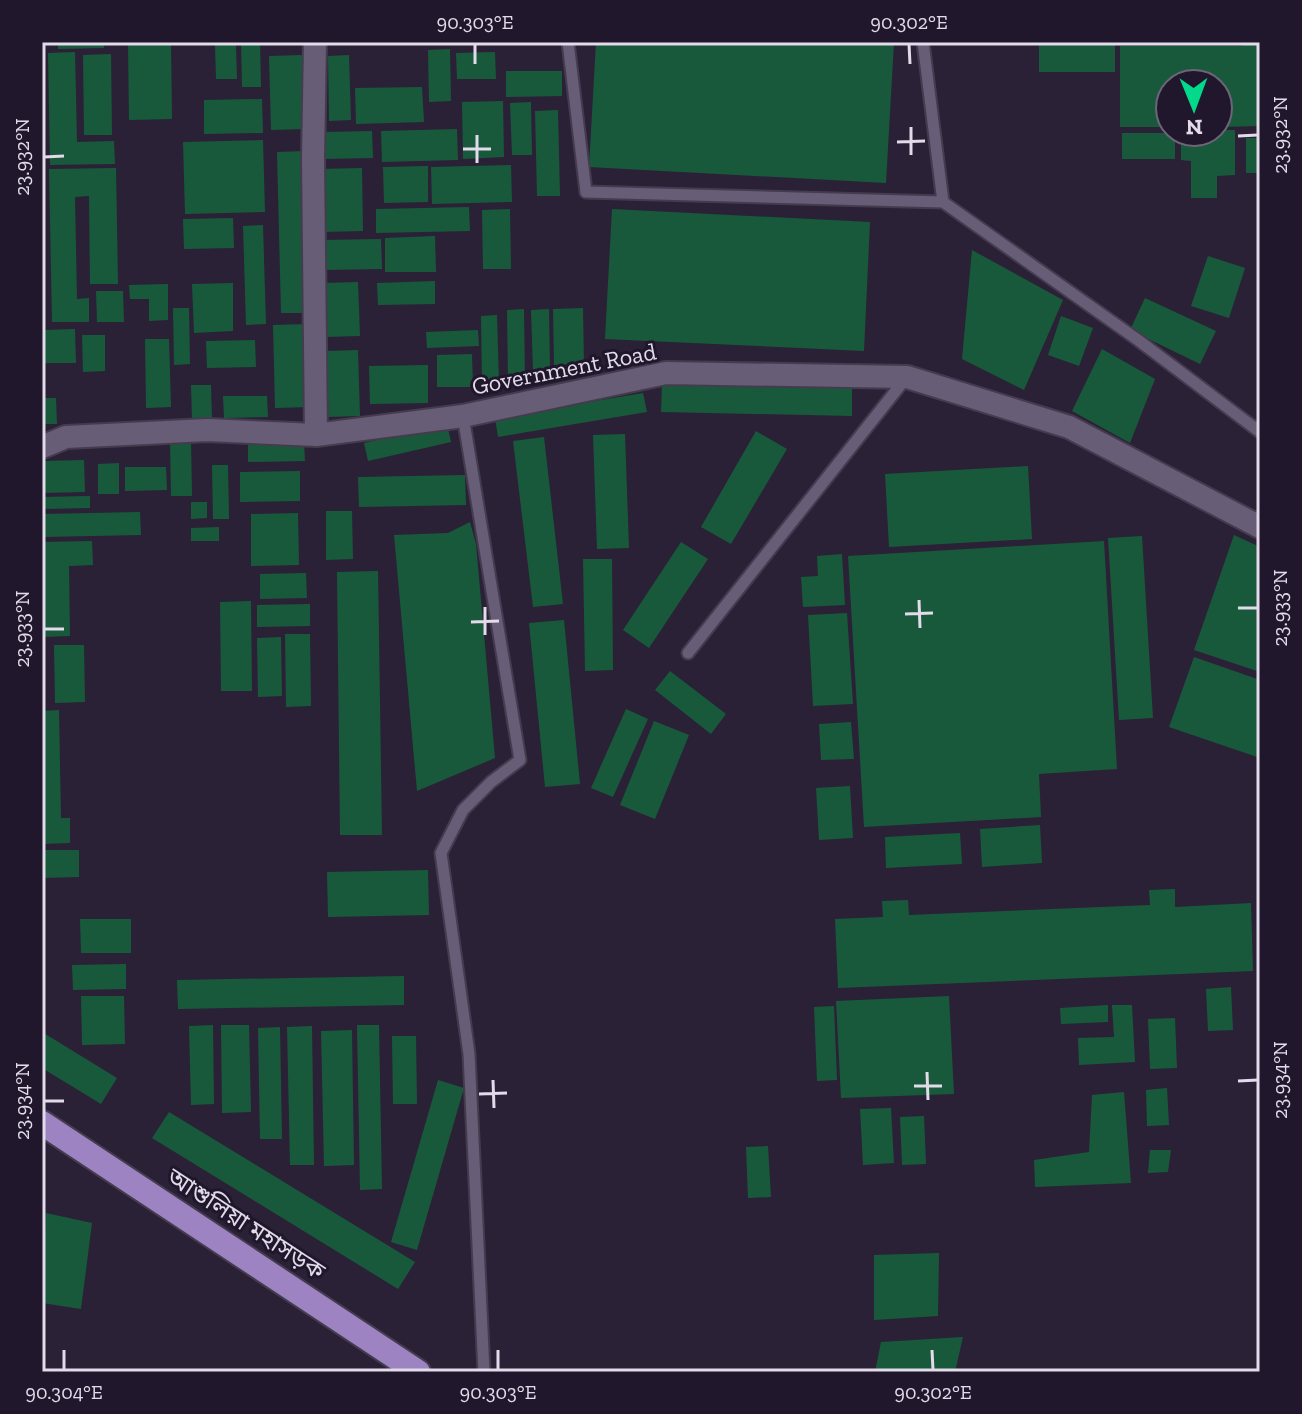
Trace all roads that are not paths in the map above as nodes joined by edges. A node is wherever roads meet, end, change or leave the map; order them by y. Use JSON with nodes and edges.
{"nodes":[{"id":1,"x":315,"y":42,"type":"edge"},
{"id":2,"x":568,"y":42,"type":"edge"},
{"id":3,"x":923,"y":42,"type":"edge"},
{"id":4,"x":943,"y":202,"type":"junction"},
{"id":5,"x":907,"y":377,"type":"junction"},
{"id":6,"x":463,"y":416,"type":"junction"},
{"id":7,"x":1260,"y":432,"type":"edge"},
{"id":8,"x":316,"y":435,"type":"junction"},
{"id":9,"x":42,"y":447,"type":"edge"},
{"id":10,"x":1260,"y":527,"type":"edge"},
{"id":11,"x":688,"y":653,"type":"dead end"},
{"id":12,"x":42,"y":1123,"type":"edge"},
{"id":13,"x":418,"y":1372,"type":"edge"},
{"id":14,"x":484,"y":1372,"type":"edge"}],
"edges":[{"from":1,"to":8,"type":"street"},
{"from":2,"to":4,"type":"lane"},
{"from":3,"to":4,"type":"lane"},
{"from":4,"to":7,"type":"lane"},
{"from":5,"to":6,"type":"street","name":"Government Road"},
{"from":5,"to":10,"type":"street","name":"Government Road"},
{"from":5,"to":11,"type":"lane"},
{"from":6,"to":8,"type":"street","name":"Government Road"},
{"from":6,"to":14,"type":"lane"},
{"from":8,"to":9,"type":"street","name":"Government Road"},
{"from":12,"to":13,"type":"highway","name":"আশুলিয়া মহাসড়ক"}]}
